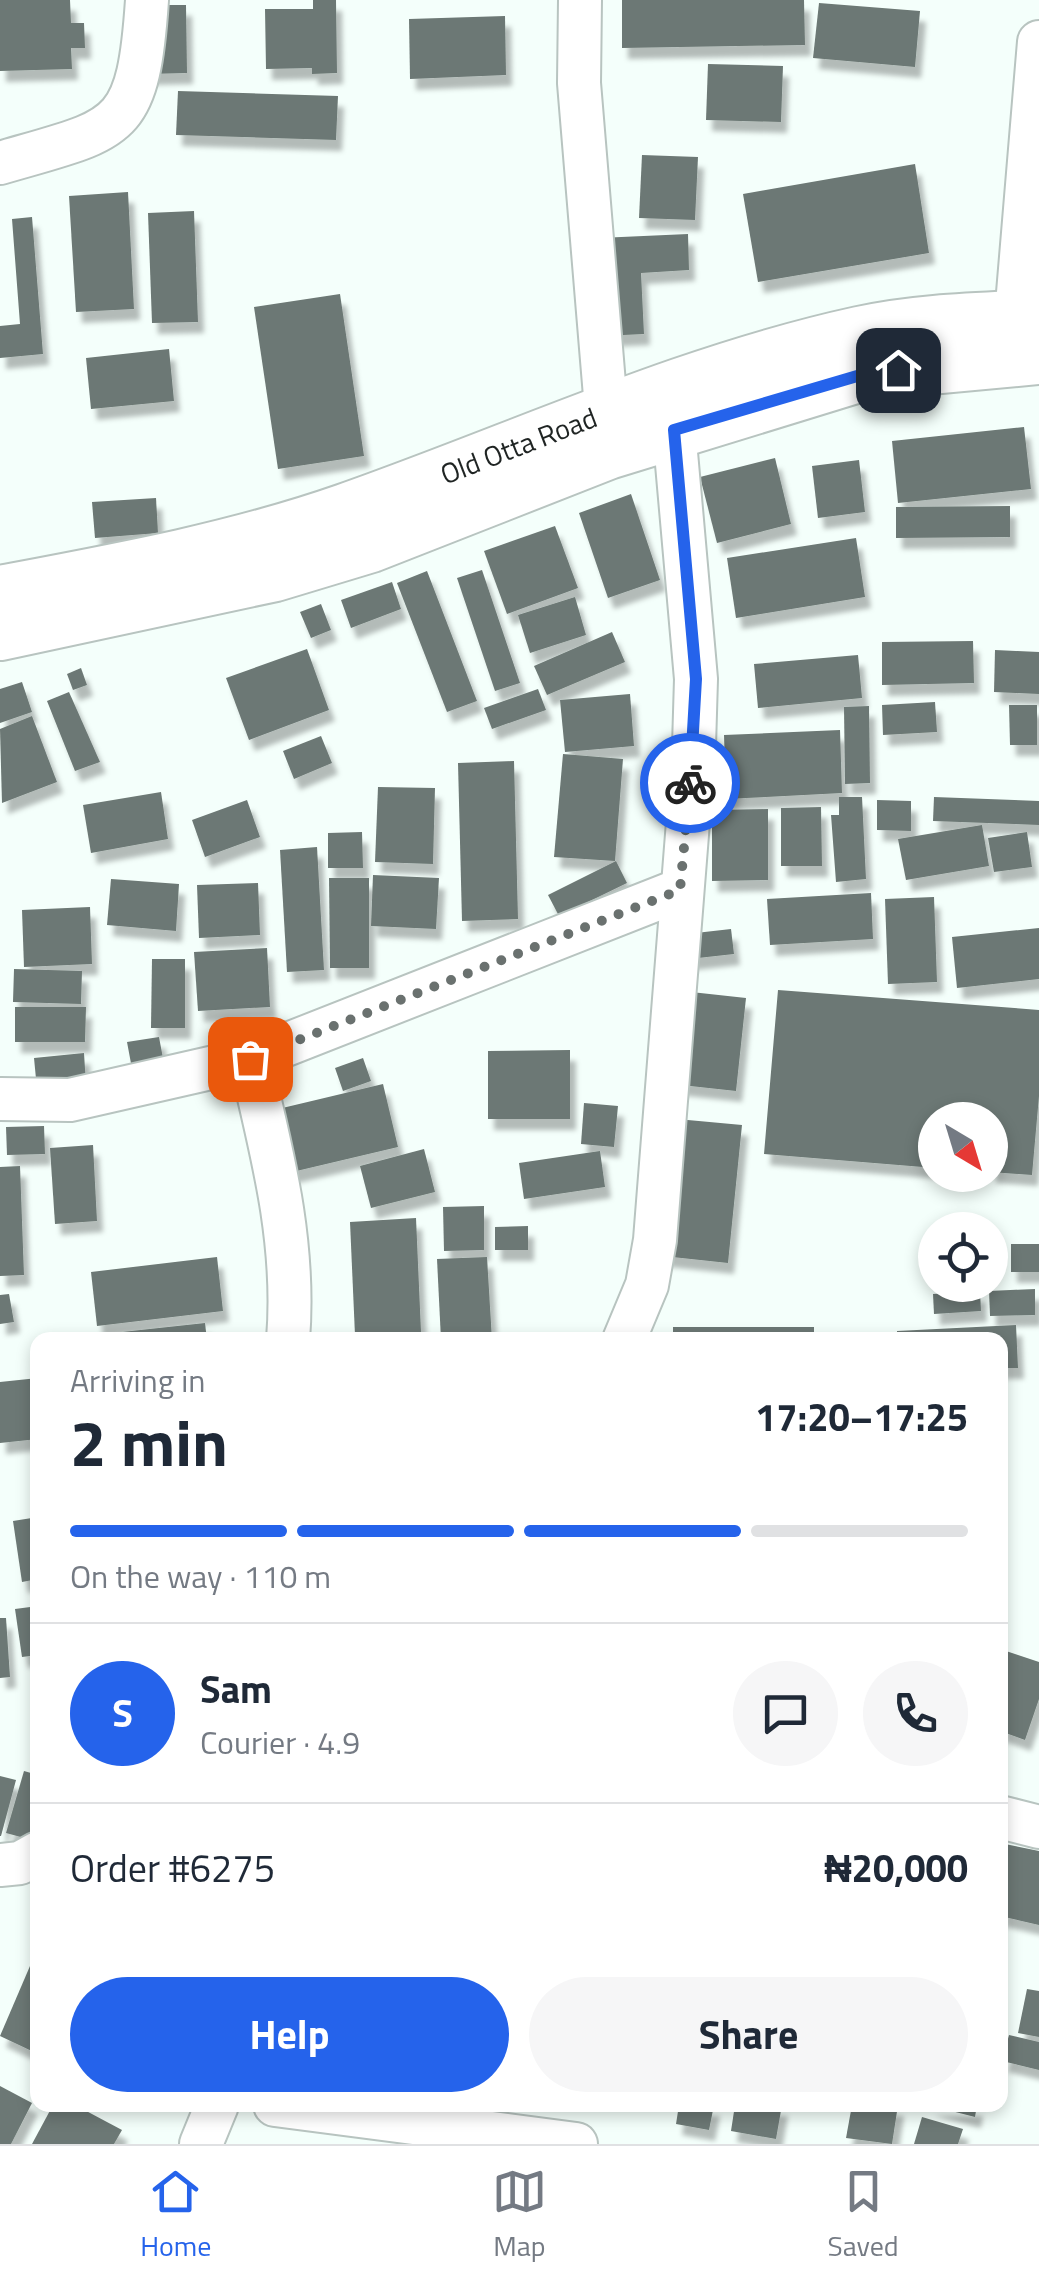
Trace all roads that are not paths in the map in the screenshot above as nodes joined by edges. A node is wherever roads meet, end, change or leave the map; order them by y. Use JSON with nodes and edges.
{"nodes":[{"id":1,"x":147,"y":0,"type":"edge"},
{"id":2,"x":580,"y":0,"type":"edge"},
{"id":3,"x":1039,"y":42,"type":"edge"},
{"id":4,"x":0,"y":163,"type":"edge"},
{"id":5,"x":1032,"y":330,"type":"edge"},
{"id":6,"x":606,"y":408,"type":"junction"},
{"id":7,"x":674,"y":430,"type":"junction"},
{"id":8,"x":0,"y":592,"type":"edge"},
{"id":9,"x":0,"y":634,"type":"edge"},
{"id":10,"x":680,"y":890,"type":"junction"},
{"id":11,"x":250,"y":1059,"type":"junction"},
{"id":12,"x":0,"y":1099,"type":"edge"},
{"id":13,"x":288,"y":1332,"type":"edge"},
{"id":14,"x":627,"y":1332,"type":"edge"},
{"id":15,"x":1008,"y":1819,"type":"edge"},
{"id":16,"x":1039,"y":1827,"type":"edge"},
{"id":17,"x":30,"y":1857,"type":"edge"},
{"id":18,"x":0,"y":1865,"type":"edge"},
{"id":19,"x":214,"y":2112,"type":"edge"},
{"id":20,"x":329,"y":2112,"type":"edge"},
{"id":21,"x":201,"y":2144,"type":"edge"},
{"id":22,"x":576,"y":2144,"type":"edge"}],
"edges":[{"from":1,"to":4,"type":"street"},
{"from":2,"to":6,"type":"street"},
{"from":3,"to":5,"type":"street"},
{"from":5,"to":6,"type":"street","name":"Old Otta Road"},
{"from":5,"to":7,"type":"street","name":"Old Otta Road"},
{"from":6,"to":8,"type":"street","name":"Old Otta Road"},
{"from":7,"to":9,"type":"street","name":"Old Otta Road"},
{"from":7,"to":10,"type":"street"},
{"from":10,"to":11,"type":"street"},
{"from":10,"to":14,"type":"street"},
{"from":11,"to":12,"type":"street"},
{"from":11,"to":13,"type":"street"},
{"from":15,"to":16,"type":"street"},
{"from":17,"to":18,"type":"street"},
{"from":19,"to":21,"type":"street"},
{"from":20,"to":22,"type":"street"}]}
